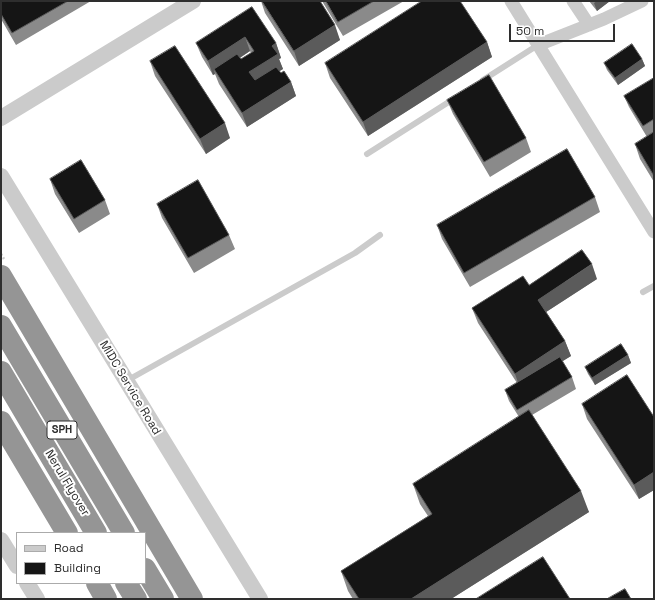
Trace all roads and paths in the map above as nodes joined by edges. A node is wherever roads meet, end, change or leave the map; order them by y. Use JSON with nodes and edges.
{"nodes":[{"id":1,"x":193,"y":1,"type":"edge"},
{"id":2,"x":511,"y":1,"type":"edge"},
{"id":3,"x":573,"y":1,"type":"edge"},
{"id":4,"x":642,"y":1,"type":"edge"},
{"id":5,"x":589,"y":25,"type":"junction"},
{"id":6,"x":538,"y":45,"type":"junction"},
{"id":7,"x":479,"y":82,"type":"edge"},
{"id":8,"x":459,"y":95,"type":"edge"},
{"id":9,"x":1,"y":118,"type":"edge"},
{"id":10,"x":367,"y":154,"type":"dead end"},
{"id":11,"x":1,"y":176,"type":"edge"},
{"id":12,"x":654,"y":232,"type":"edge"},
{"id":13,"x":380,"y":235,"type":"dead end"},
{"id":14,"x":1,"y":276,"type":"edge"},
{"id":15,"x":654,"y":286,"type":"edge"},
{"id":16,"x":643,"y":292,"type":"dead end"},
{"id":17,"x":1,"y":326,"type":"edge"},
{"id":18,"x":1,"y":372,"type":"edge"},
{"id":19,"x":126,"y":381,"type":"junction"},
{"id":20,"x":1,"y":422,"type":"edge"},
{"id":21,"x":66,"y":532,"type":"edge"},
{"id":22,"x":95,"y":532,"type":"edge"},
{"id":23,"x":123,"y":532,"type":"edge"},
{"id":24,"x":1,"y":540,"type":"edge"},
{"id":25,"x":16,"y":564,"type":"edge"},
{"id":26,"x":146,"y":571,"type":"edge"},
{"id":27,"x":28,"y":584,"type":"edge"},
{"id":28,"x":97,"y":584,"type":"edge"},
{"id":29,"x":127,"y":584,"type":"edge"},
{"id":30,"x":37,"y":599,"type":"edge"},
{"id":31,"x":106,"y":599,"type":"edge"},
{"id":32,"x":136,"y":599,"type":"edge"},
{"id":33,"x":163,"y":599,"type":"edge"},
{"id":34,"x":192,"y":599,"type":"edge"},
{"id":35,"x":260,"y":599,"type":"edge"}],
"edges":[{"from":1,"to":9,"type":"street"},
{"from":2,"to":6,"type":"street"},
{"from":3,"to":5,"type":"street"},
{"from":4,"to":5,"type":"street"},
{"from":5,"to":6,"type":"street"},
{"from":6,"to":7,"type":"lane"},
{"from":6,"to":12,"type":"street"},
{"from":8,"to":10,"type":"lane"},
{"from":11,"to":19,"type":"street","name":"MIDC Service Road"},
{"from":13,"to":19,"type":"lane"},
{"from":14,"to":34,"type":"highway"},
{"from":15,"to":16,"type":"lane"},
{"from":17,"to":23,"type":"highway","name":"Nerul Flyover","number":"SPH"},
{"from":18,"to":22,"type":"highway","name":"Nerul Flyover","number":"SPH"},
{"from":19,"to":35,"type":"street","name":"MIDC Service Road"},
{"from":20,"to":21,"type":"highway"},
{"from":24,"to":25,"type":"street"},
{"from":26,"to":33,"type":"highway"},
{"from":27,"to":30,"type":"street"},
{"from":28,"to":31,"type":"highway"},
{"from":29,"to":32,"type":"highway"}]}
